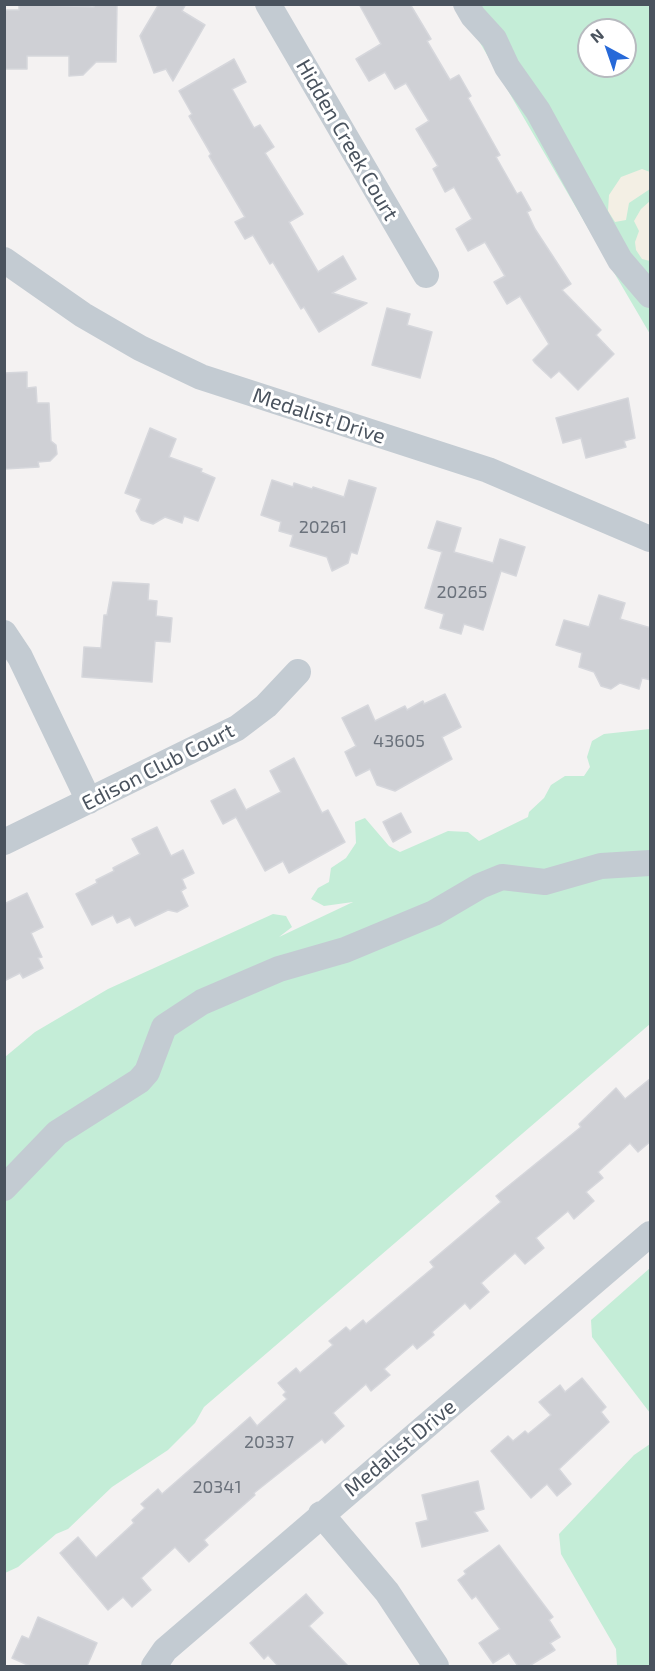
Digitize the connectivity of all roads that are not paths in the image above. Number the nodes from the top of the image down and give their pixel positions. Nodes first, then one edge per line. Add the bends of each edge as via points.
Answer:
1 (268, 4) edge
2 (466, 4) edge
3 (4, 260) edge
4 (426, 275) dead end
5 (651, 295) edge
6 (651, 540) edge
7 (4, 633) edge
8 (298, 672) dead end
9 (89, 801) junction
10 (4, 842) edge
11 (651, 863) edge
12 (4, 1188) edge
13 (651, 1234) edge
14 (321, 1514) junction
15 (154, 1666) edge
16 (436, 1666) edge

1 - 4 street, Hidden Creek Court
2 - 5 street via 494,39 507,68 538,111 620,260
3 - 6 street, Medalist Drive via 83,315 140,348 201,376 488,470
7 - 9 street via 20,657
8 - 9 street, Edison Club Court via 266,706 237,728
9 - 10 street, Edison Club Court
11 - 12 street via 602,866 545,882 502,877 434,913 331,955 279,969 202,1002 164,1027 147,1072 139,1081 57,1133
13 - 14 street, Medalist Drive
14 - 15 street, Medalist Drive via 165,1650
14 - 16 street via 387,1592

